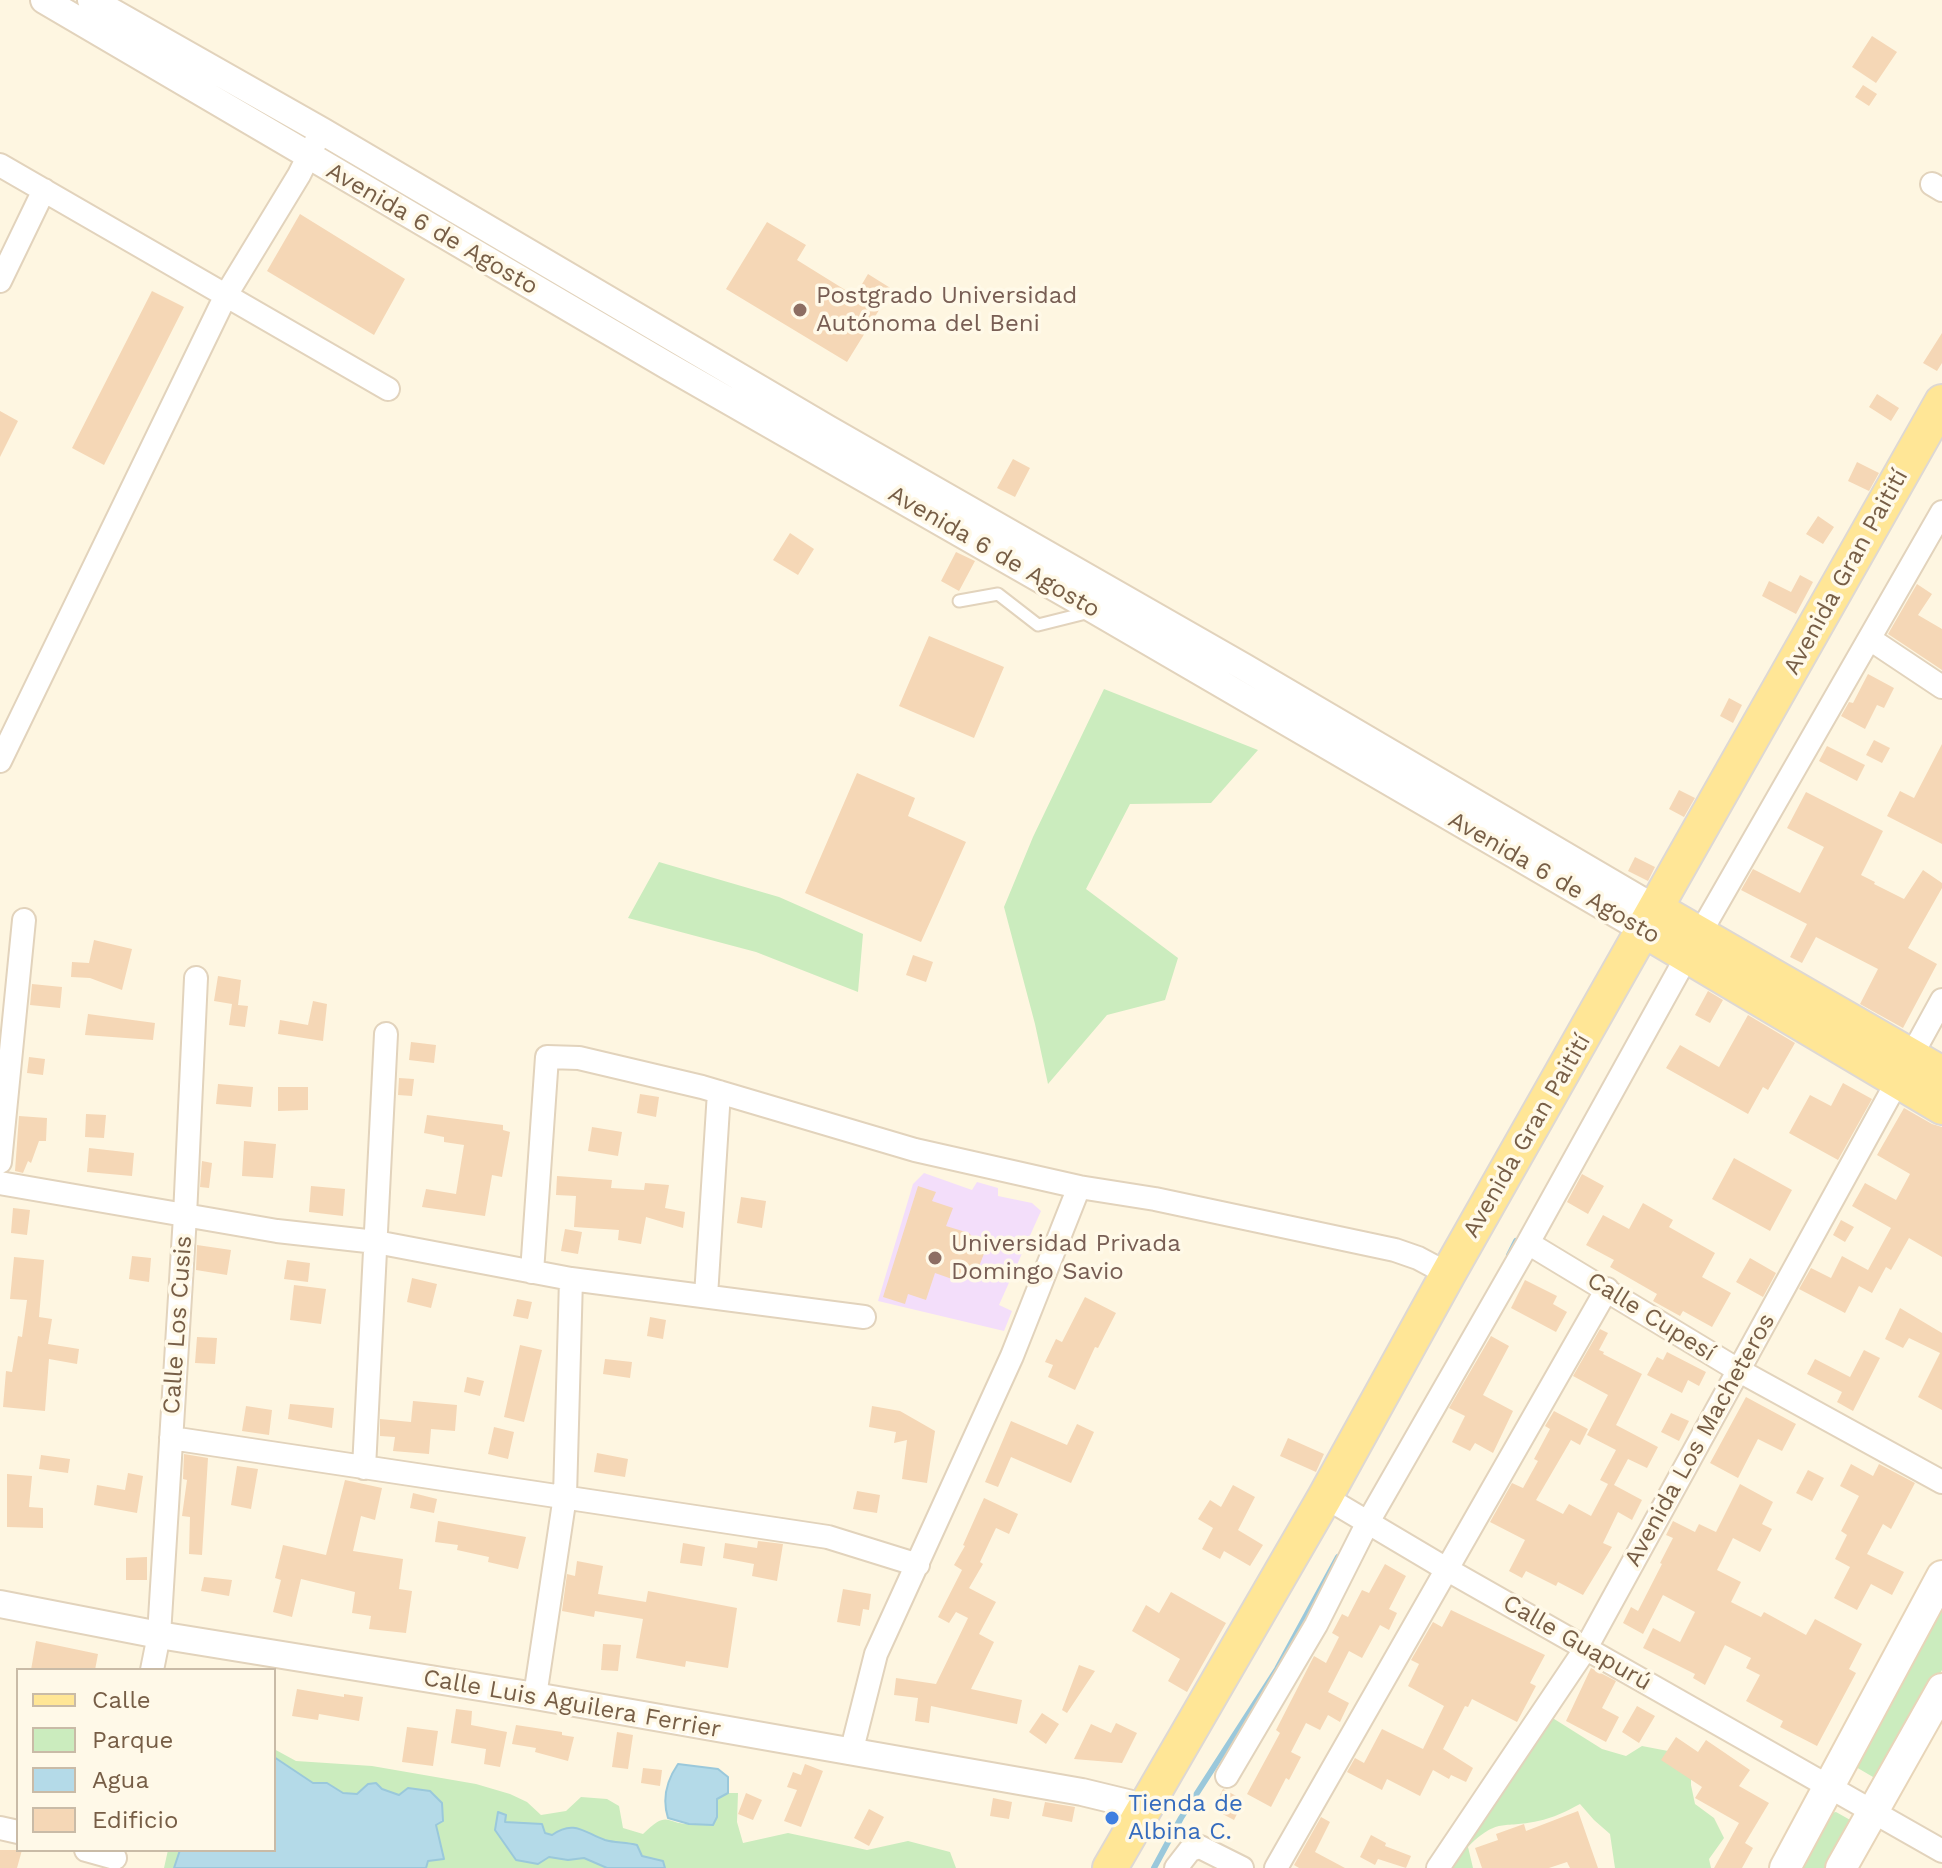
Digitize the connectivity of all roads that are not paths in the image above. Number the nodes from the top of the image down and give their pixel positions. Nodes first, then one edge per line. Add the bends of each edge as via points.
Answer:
1 (44, 0) edge
2 (91, 0) edge
3 (158, 52) junction
4 (322, 131) junction
5 (308, 156) junction
6 (0, 165) edge
7 (44, 190) junction
8 (0, 281) edge
9 (226, 295) junction
10 (388, 389) dead end
11 (1942, 402) edge
12 (822, 439) junction
13 (1942, 512) edge
14 (959, 601) dead end
15 (1104, 601) junction
16 (1870, 639) junction
17 (1942, 687) edge
18 (0, 761) edge
19 (1650, 919) junction
20 (24, 920) dead end
21 (1694, 945) junction
22 (196, 978) dead end
23 (1942, 1000) edge
24 (386, 1034) dead end
25 (1904, 1069) junction
26 (1942, 1074) edge
27 (719, 1092) junction
28 (1942, 1107) edge
29 (0, 1162) edge
30 (0, 1183) edge
31 (1079, 1187) junction
32 (185, 1216) junction
33 (376, 1242) junction
34 (1528, 1243) junction
35 (532, 1272) junction
36 (1448, 1274) junction
37 (571, 1279) junction
38 (1607, 1289) junction
39 (706, 1296) junction
40 (864, 1317) dead end
41 (1738, 1370) junction
42 (171, 1438) junction
43 (364, 1468) junction
44 (1942, 1482) edge
45 (565, 1496) junction
46 (1325, 1497) junction
47 (1368, 1522) junction
48 (918, 1565) junction
49 (1448, 1570) junction
50 (1942, 1576) edge
51 (0, 1604) edge
52 (159, 1635) junction
53 (1586, 1648) junction
54 (152, 1668) edge
55 (1942, 1689) edge
56 (535, 1696) junction
57 (851, 1753) junction
58 (1227, 1776) dead end
59 (1830, 1786) junction
60 (1144, 1807) junction
61 (1873, 1810) junction
62 (1942, 1851) edge
63 (92, 1852) edge
64 (115, 1859) edge
65 (1110, 1868) edge
66 (1176, 1868) edge
67 (1242, 1868) edge
68 (1276, 1868) edge
69 (1438, 1868) edge
70 (1785, 1868) edge
71 (1841, 1868) edge

1 - 3 street, Avenida 6 de Agosto
2 - 3 street, Avenida 6 de Agosto
3 - 4 street, Avenida 6 de Agosto
3 - 5 street, Avenida 6 de Agosto
4 - 5 street
4 - 12 street, Avenida 6 de Agosto
5 - 9 street
5 - 12 street, Avenida 6 de Agosto via 668,366
6 - 7 street
7 - 8 street
7 - 9 street
9 - 10 street
9 - 18 street
11 - 19 main road, Avenida Gran Paitití
12 - 15 street, Avenida 6 de Agosto
13 - 16 street
14 - 15 lane via 998,594 1038,625
15 - 19 street, Avenida 6 de Agosto
16 - 17 street
16 - 21 street
19 - 21 main road, Avenida 6 de Agosto
19 - 36 main road, Avenida Gran Paitití
20 - 29 street
21 - 25 main road, Avenida 6 de Agosto
21 - 34 street
22 - 32 street, Calle Los Cusis
23 - 25 street, Avenida Los Macheteros
24 - 33 street
25 - 26 main road, Avenida 6 de Agosto
25 - 28 main road, Avenida 6 de Agosto
25 - 41 street, Avenida Los Macheteros
27 - 31 street via 915,1150
27 - 35 street via 579,1058 547,1057
27 - 39 street
30 - 32 street
31 - 36 street via 1395,1250
31 - 48 street via 1012,1356
32 - 33 street
32 - 42 street, Calle Los Cusis
33 - 35 street
33 - 43 street
34 - 38 street, Calle Cupesí
34 - 47 street
35 - 37 street
36 - 46 main road, Avenida Gran Paitití
37 - 39 street
37 - 45 street
38 - 41 street, Calle Cupesí
38 - 49 street
39 - 40 street
41 - 44 street, Calle Cupesí
41 - 53 street, Avenida Los Macheteros
42 - 43 street
42 - 52 street, Calle Los Cusis
43 - 45 street
45 - 48 street via 828,1537
45 - 56 street
46 - 47 street, Calle Guapurú
46 - 60 main road, Avenida Gran Paitití
47 - 49 street, Calle Guapurú
47 - 58 street via 1316,1625
48 - 57 street via 876,1654
49 - 53 street, Calle Guapurú
49 - 68 street
50 - 59 main road
51 - 52 street, Calle Luis Aguilera Ferrier
52 - 54 street, Calle Los Cusis
52 - 56 street, Calle Luis Aguilera Ferrier
53 - 59 street, Calle Guapurú
53 - 69 street, Avenida Los Macheteros
55 - 61 main road
56 - 57 street, Calle Luis Aguilera Ferrier
57 - 60 street, Calle Luis Aguilera Ferrier
59 - 61 street, Calle Guapurú
59 - 70 main road
60 - 65 main road, Avenida Gran Paitití
61 - 62 street, Calle Guapurú
61 - 71 main road
63 - 64 street
66 - 67 street via 1190,1850 1200,1847

